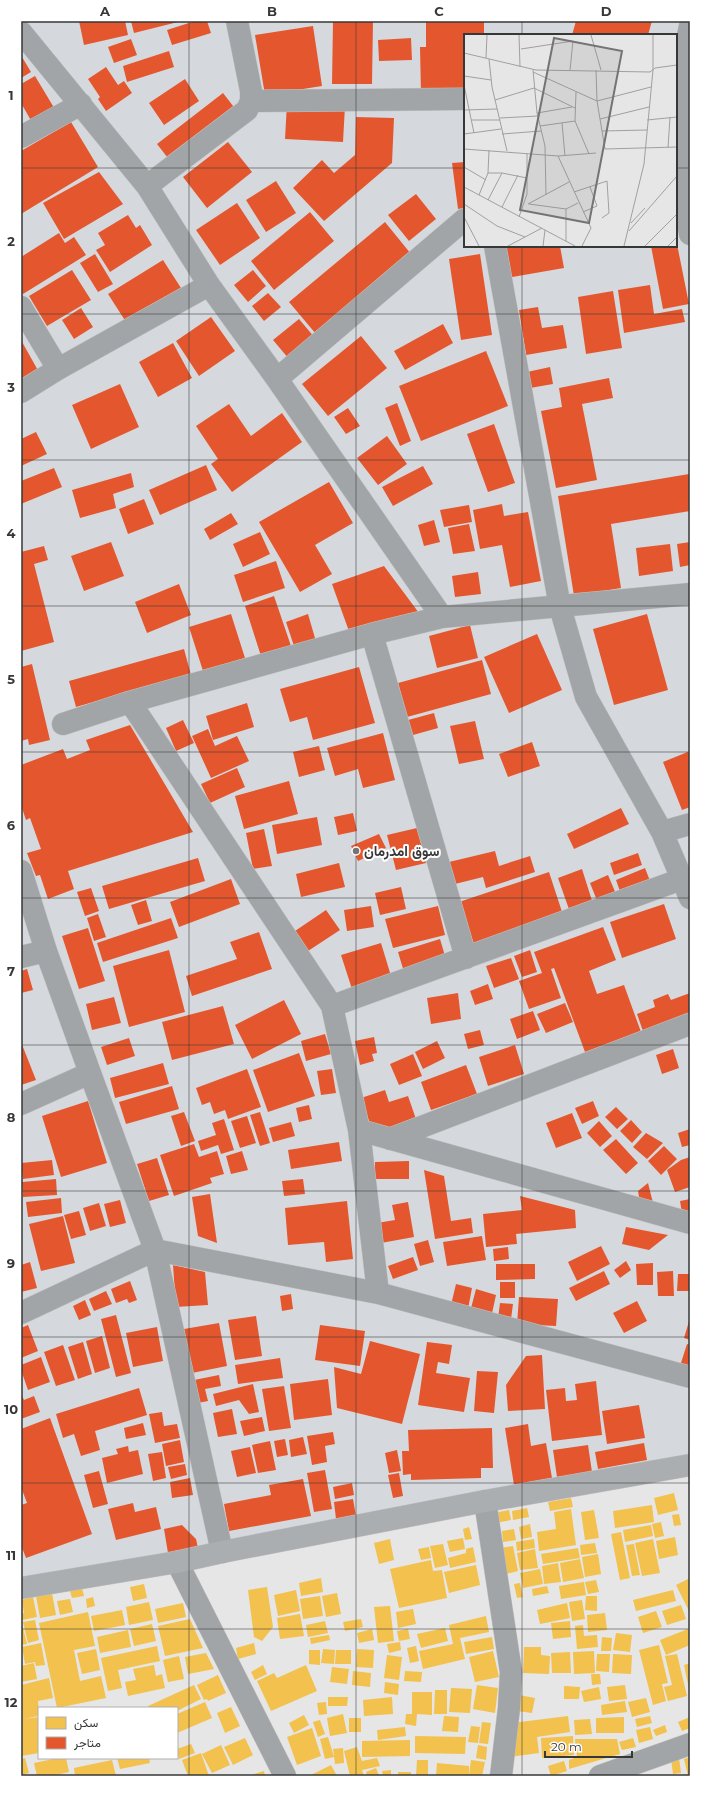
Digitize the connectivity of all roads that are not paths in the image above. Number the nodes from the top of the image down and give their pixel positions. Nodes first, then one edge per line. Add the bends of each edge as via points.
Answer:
1 (237, 21) edge
2 (690, 26) edge
3 (21, 32) edge
4 (679, 71) edge
5 (464, 99) edge
6 (251, 101) junction
7 (81, 104) junction
8 (21, 137) edge
9 (147, 186) junction
10 (464, 220) edge
11 (690, 234) edge
12 (495, 247) edge
13 (208, 285) junction
14 (21, 307) edge
15 (58, 369) junction
16 (277, 379) junction
17 (21, 392) edge
18 (690, 594) edge
19 (560, 607) junction
20 (442, 617) junction
21 (372, 634) junction
22 (130, 702) junction
23 (63, 724) dead end
24 (690, 824) edge
25 (662, 832) junction
26 (21, 871) edge
27 (686, 889) edge
28 (46, 951) junction
29 (21, 957) edge
30 (466, 958) junction
31 (332, 1006) junction
32 (690, 1024) edge
33 (90, 1073) junction
34 (21, 1104) edge
35 (359, 1130) junction
36 (390, 1138) junction
37 (690, 1223) edge
38 (155, 1250) junction
39 (378, 1293) junction
40 (21, 1313) edge
41 (690, 1377) edge
42 (690, 1465) edge
43 (486, 1502) junction
44 (222, 1552) junction
45 (177, 1562) junction
46 (21, 1588) edge
47 (690, 1744) edge
48 (285, 1776) edge
49 (501, 1776) edge
50 (600, 1776) edge

1 - 6 street
2 - 4 street
3 - 7 street
4 - 11 street via 680,171
5 - 6 street
6 - 9 street via 247,110
7 - 8 street
7 - 9 street
9 - 13 street
10 - 16 street
12 - 19 street
13 - 15 street
13 - 16 street
14 - 15 street
15 - 17 street
16 - 20 street
18 - 19 street
19 - 20 street
19 - 25 street via 586,697
20 - 21 street
21 - 22 street
21 - 30 street
22 - 23 street
22 - 31 street
24 - 25 street
25 - 27 street
26 - 28 street
27 - 30 street
28 - 29 street
28 - 33 street
30 - 31 street
31 - 35 street
32 - 36 street
33 - 34 street
33 - 38 street
35 - 36 street
35 - 39 street
36 - 37 street
38 - 39 street
38 - 40 street
38 - 44 street
39 - 41 street
42 - 43 street
43 - 44 street
43 - 49 street via 510,1672 509,1708
44 - 45 street
45 - 46 street
45 - 48 street
47 - 50 street

